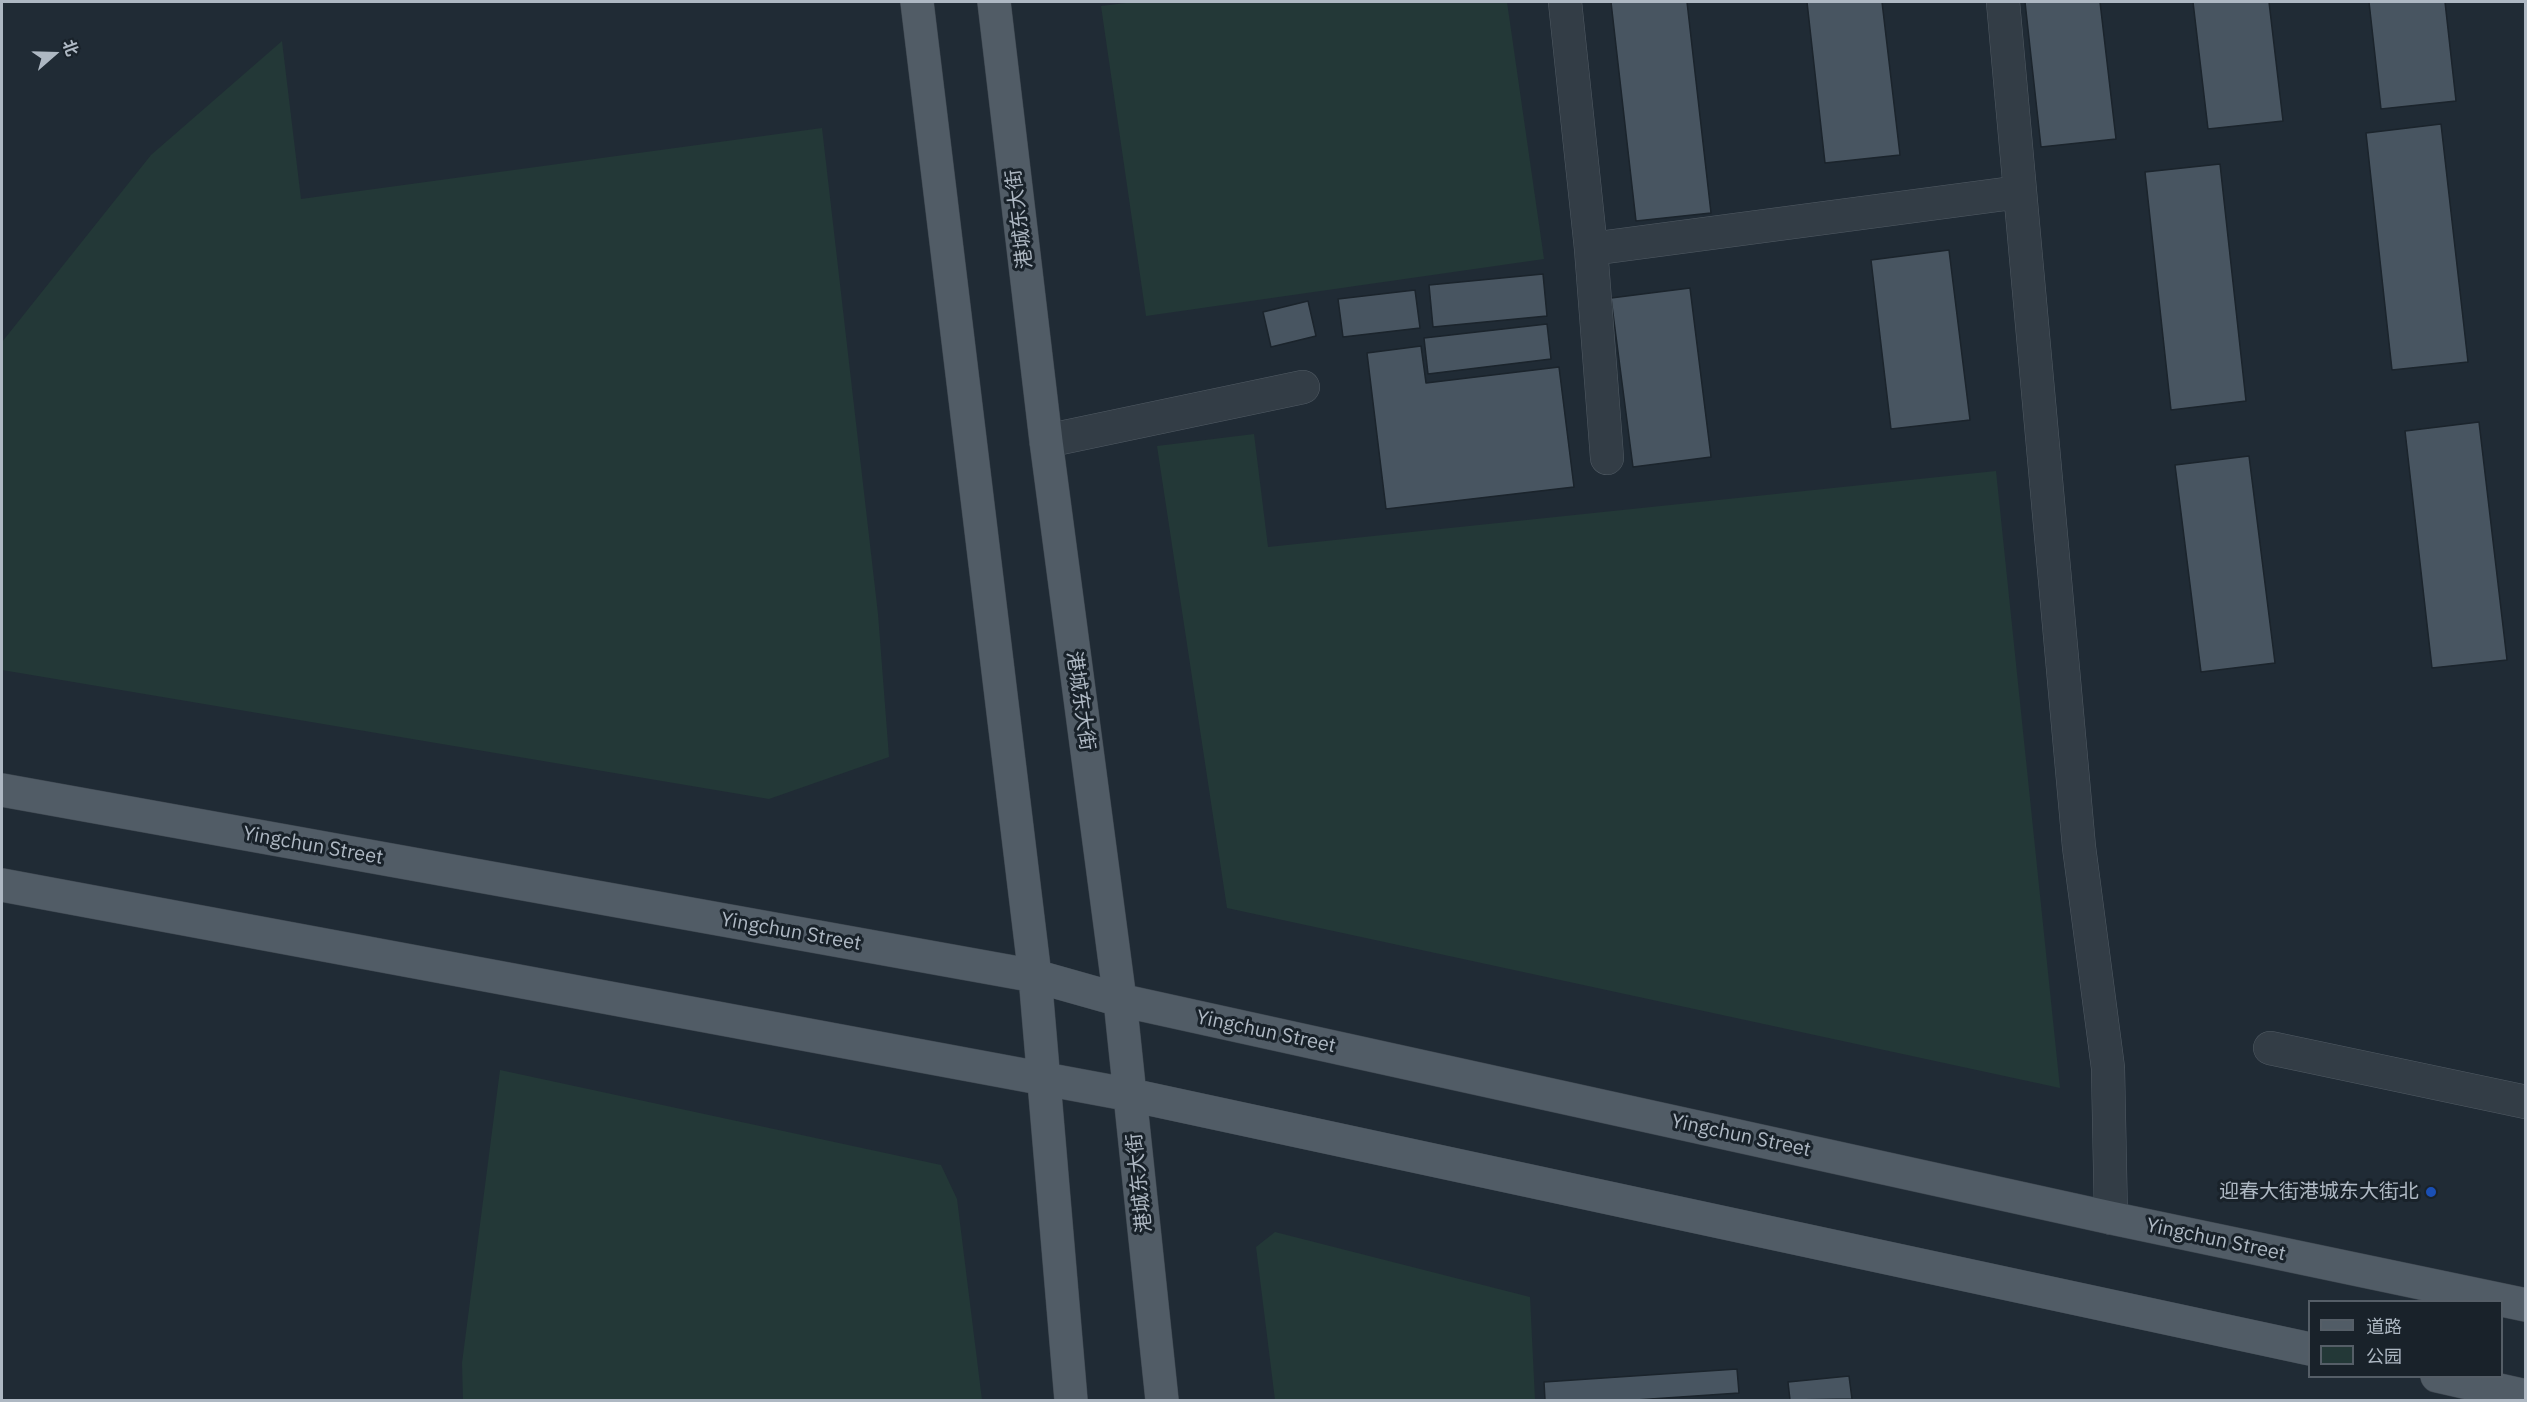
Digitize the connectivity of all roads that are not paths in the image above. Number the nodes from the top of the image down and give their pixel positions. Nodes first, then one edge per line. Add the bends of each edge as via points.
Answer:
1 (917, 2) edge
2 (994, 2) edge
3 (1566, 2) edge
4 (2003, 2) edge
5 (2020, 192) junction
6 (1591, 249) junction
7 (1303, 387) dead end
8 (1046, 441) junction
9 (1607, 458) dead end
10 (2, 790) edge
11 (2, 885) edge
12 (1035, 976) junction
13 (1120, 1000) junction
14 (2270, 1048) dead end
15 (1045, 1079) junction
16 (1131, 1095) junction
17 (2526, 1102) edge
18 (2111, 1218) junction
19 (2502, 1300) edge
20 (2503, 1300) edge
21 (2526, 1305) edge
22 (2308, 1349) edge
23 (2442, 1378) edge
24 (2526, 1396) edge
25 (1071, 1401) edge
26 (1162, 1401) edge

1 - 12 main road
2 - 8 main road, 港城东大街
3 - 6 street
4 - 5 street
5 - 6 street
5 - 18 street via 2079,847 2108,1068
6 - 9 street
7 - 8 street
8 - 13 main road, 港城东大街
10 - 12 main road, Yingchun Street
11 - 15 main road
12 - 13 main road, Yingchun Street
12 - 15 main road
13 - 16 main road, 港城东大街
13 - 18 main road, Yingchun Street
14 - 17 street
15 - 16 main road
15 - 25 main road
16 - 22 main road
16 - 26 main road, 港城东大街
18 - 19 main road, Yingchun Street
20 - 21 main road, Yingchun Street
23 - 24 main road

